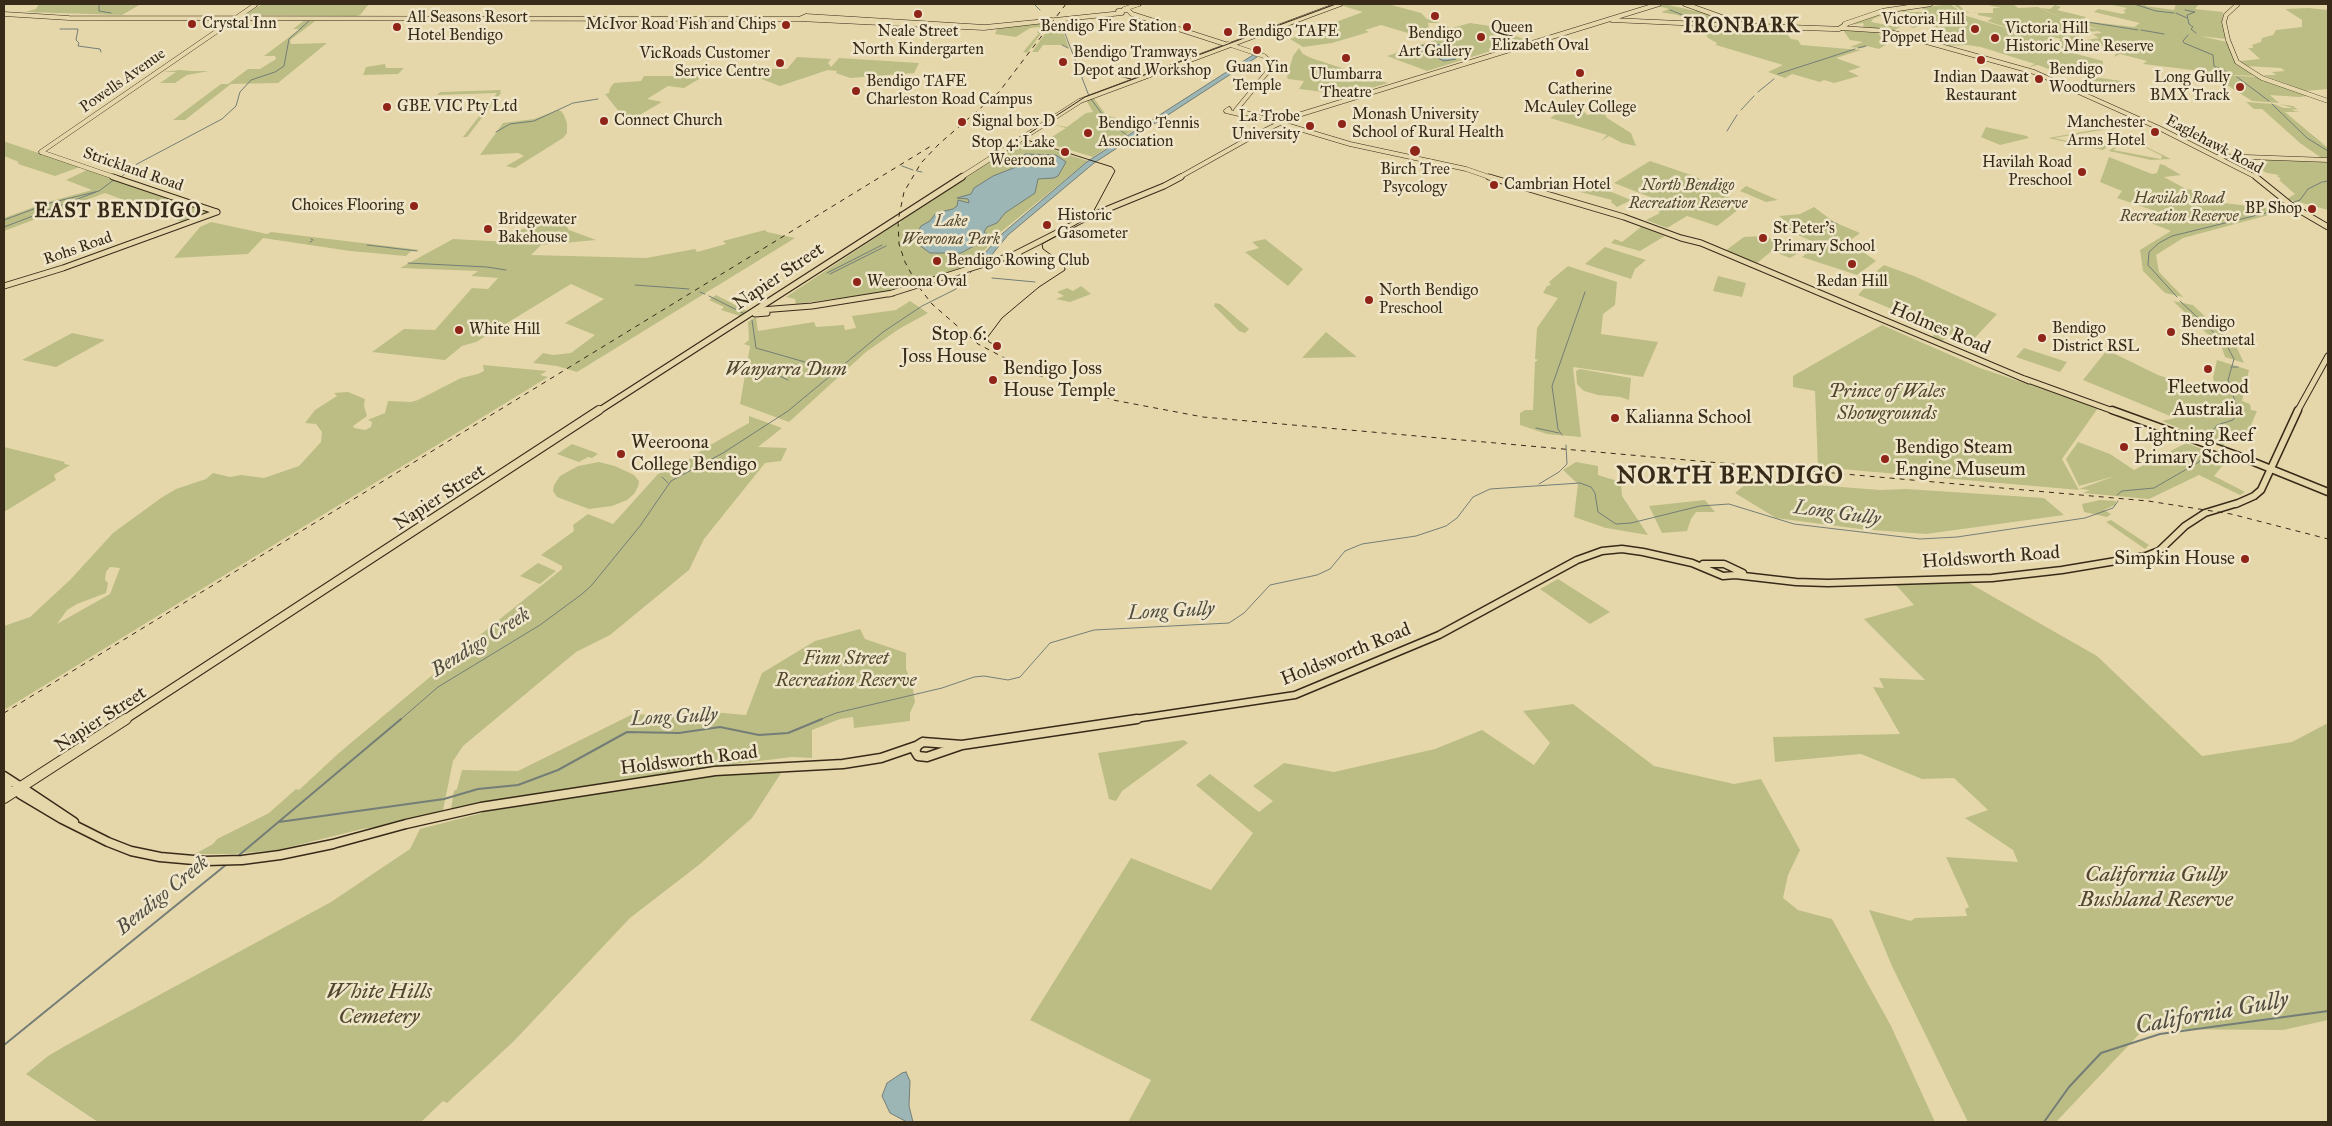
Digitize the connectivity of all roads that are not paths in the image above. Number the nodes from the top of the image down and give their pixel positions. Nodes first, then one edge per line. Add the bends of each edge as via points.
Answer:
1 (256, 4) edge
2 (1139, 4) edge
3 (1144, 4) edge
4 (1654, 4) edge
5 (1660, 4) edge
6 (1685, 4) edge
7 (1689, 4) edge
8 (1930, 4) edge
9 (1335, 5) edge
10 (2236, 5) edge
11 (1648, 6) junction
12 (1128, 11) junction
13 (1122, 12) junction
14 (4, 14) edge
15 (110, 17) junction
16 (237, 17) junction
17 (51, 18) junction
18 (116, 18) junction
19 (808, 18) junction
20 (1619, 18) junction
21 (1600, 20) junction
22 (1609, 20) junction
23 (914, 23) junction
24 (1685, 23) junction
25 (1733, 24) junction
26 (1741, 24) junction
27 (1847, 24) junction
28 (923, 25) junction
29 (954, 25) junction
30 (1165, 25) junction
31 (1751, 25) junction
32 (963, 27) junction
33 (992, 27) junction
34 (1794, 27) junction
35 (1839, 28) junction
36 (1851, 28) junction
37 (1890, 32) junction
38 (1225, 45) junction
39 (1475, 59) junction
40 (1415, 78) junction
41 (1365, 94) junction
42 (1356, 95) junction
43 (1347, 99) junction
44 (2328, 101) edge
45 (1240, 102) junction
46 (1235, 111) junction
47 (1276, 124) junction
48 (41, 152) joint
49 (2235, 155) junction
50 (2215, 156) junction
51 (2225, 160) junction
52 (2328, 160) edge
53 (2287, 205) junction
54 (217, 212) joint
55 (2328, 229) edge
56 (838, 257) junction
57 (4, 286) edge
58 (758, 312) junction
59 (733, 323) junction
60 (695, 350) junction
61 (2328, 356) edge
62 (2029, 380) joint
63 (628, 394) junction
64 (2208, 446) joint
65 (2270, 469) junction
66 (492, 485) junction
67 (2328, 492) edge
68 (463, 500) junction
69 (1715, 568) junction
70 (1731, 571) junction
71 (346, 580) junction
72 (321, 597) junction
73 (302, 604) junction
74 (280, 619) junction
75 (205, 673) junction
76 (149, 704) junction
77 (932, 744) junction
78 (962, 745) junction
79 (916, 746) junction
80 (932, 754) junction
81 (917, 755) junction
82 (881, 758) junction
83 (5, 784) edge
84 (21, 790) junction
85 (4, 798) edge
86 (4, 804) edge

1 - 16 main road, Powells Avenue
2 - 13 main road
3 - 12 main road
4 - 11 main road
5 - 11 main road
6 - 26 highway
7 - 31 highway
8 - 27 highway via 1881,11
9 - 38 highway, Napier Street
10 - 44 main road via 2225,18 2228,40 2237,62 2259,76
11 - 20 main road
11 - 21 main road
12 - 13 main road
12 - 30 main road
13 - 30 main road
13 - 33 main road
14 - 17 main road
15 - 16 main road
15 - 17 main road
15 - 18 main road
16 - 18 main road
16 - 19 main road
16 - 48 main road, Powells Avenue
17 - 18 main road
19 - 23 main road
19 - 28 main road
20 - 22 main road, Eaglehawk Road
20 - 24 main road, Eaglehawk Road
21 - 22 main road, Eaglehawk Road
21 - 39 main road
22 - 24 main road, Eaglehawk Road
22 - 39 main road
23 - 28 main road
23 - 29 main road
24 - 25 main road, Eaglehawk Road
25 - 26 main road, Eaglehawk Road
25 - 31 main road, Eaglehawk Road
26 - 31 highway
27 - 35 highway
27 - 36 main road
28 - 32 main road
29 - 32 main road
29 - 33 main road
30 - 38 main road
31 - 34 highway, Eaglehawk Road
32 - 33 main road
34 - 35 highway, Eaglehawk Road
34 - 35 highway, Eaglehawk Road
35 - 36 main road, Eaglehawk Road
35 - 37 main road, Eaglehawk Road
36 - 37 main road, Eaglehawk Road
37 - 50 main road, Eaglehawk Road via 2030,71
38 - 45 main road via 1271,63
38 - 56 highway, Napier Street via 1089,95
39 - 40 main road
39 - 40 main road
40 - 41 main road
40 - 42 main road
41 - 42 main road
41 - 43 main road
42 - 43 main road
43 - 47 main road
45 - 46 main road
45 - 46 main road via 1226,111
46 - 47 main road, Holmes Road
47 - 58 main road via 1167,184 1015,254 889,294
47 - 62 main road, Holmes Road via 1350,144 1466,168 1512,186 1628,219 1759,268 1986,365
48 - 54 main road, Strickland Road
49 - 50 main road
49 - 51 main road
49 - 52 main road
50 - 51 main road, Eaglehawk Road
50 - 53 main road, Eaglehawk Road via 2255,178
51 - 53 main road, Eaglehawk Road via 2258,178
53 - 55 main road, Eaglehawk Road
54 - 57 main road, Rohs Road via 70,266
56 - 58 highway, Napier Street
56 - 59 highway, Napier Street
58 - 59 highway
58 - 60 highway, Napier Street
59 - 60 highway, Napier Street
60 - 63 highway, Napier Street
61 - 65 main road, Holdsworth Road
62 - 64 main road, Holmes Road
63 - 66 highway, Napier Street
63 - 68 highway, Napier Street
64 - 65 main road, Holmes Road
65 - 67 main road, Holmes Road
65 - 70 main road, Holdsworth Road via 2259,492 2198,518 2155,553 2141,558 1963,580 1828,583 1773,580
66 - 68 highway
66 - 71 highway, Napier Street
68 - 73 highway, Napier Street
69 - 70 main road via 1724,564
69 - 70 main road via 1724,576
69 - 78 main road, Holdsworth Road via 1629,550 1593,553 1439,636 1295,695
71 - 72 highway, Napier Street
71 - 73 highway
72 - 74 highway
72 - 75 highway, Napier Street
73 - 74 highway, Napier Street
74 - 76 highway, Napier Street
75 - 76 highway via 198,674
75 - 84 highway, Napier Street
76 - 84 highway, Napier Street
77 - 78 main road, Holdsworth Road
77 - 79 main road via 923,742
77 - 80 main road via 935,750
78 - 80 main road, Holdsworth Road
79 - 81 main road via 914,751
79 - 82 main road, Holdsworth Road
80 - 81 main road
81 - 82 main road, Holdsworth Road
82 - 84 main road, Holdsworth Road via 822,767 722,770 531,800 329,845 254,858 205,861 144,854 108,842 62,819
83 - 84 main road, Holdsworth Road
84 - 85 highway, Napier Street
84 - 86 highway, Napier Street

